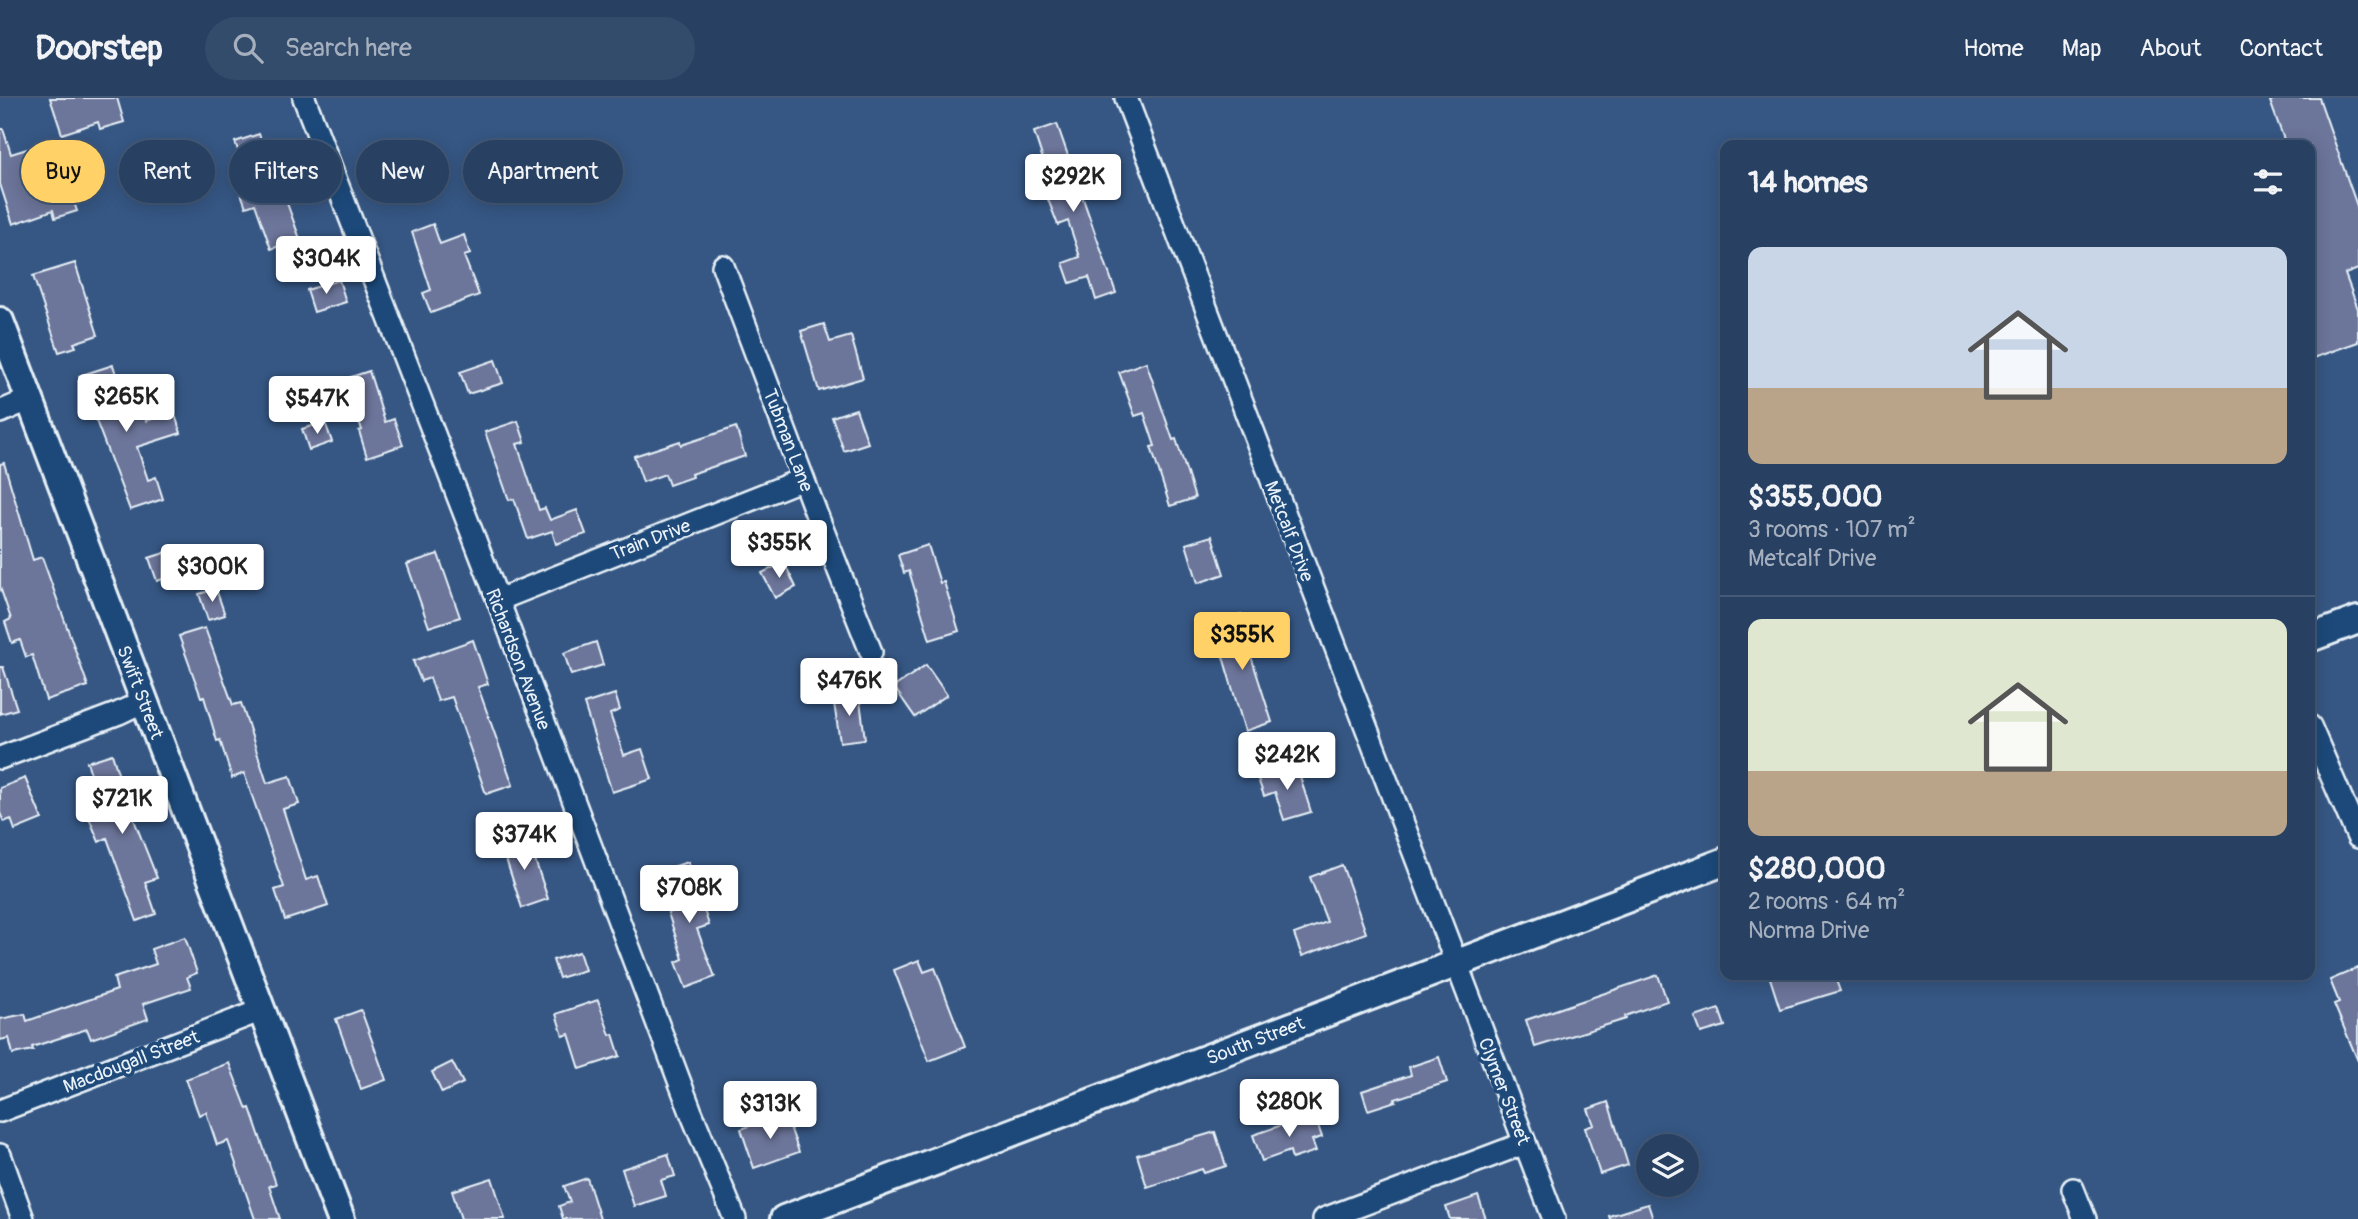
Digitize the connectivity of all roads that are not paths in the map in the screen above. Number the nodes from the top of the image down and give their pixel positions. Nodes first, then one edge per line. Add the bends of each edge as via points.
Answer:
1 (304, 98) edge
2 (1126, 98) edge
3 (723, 266) dead end
4 (0, 321) edge
5 (30, 399) junction
6 (0, 412) edge
7 (803, 479) junction
8 (498, 600) junction
9 (2358, 620) edge
10 (2315, 636) edge
11 (871, 652) dead end
12 (144, 701) junction
13 (2315, 738) edge
14 (0, 758) edge
15 (2358, 837) edge
16 (1720, 863) edge
17 (1457, 964) junction
18 (262, 1010) junction
19 (0, 1111) edge
20 (1525, 1143) junction
21 (2, 1167) edge
22 (2073, 1189) dead end
23 (816, 1214) edge
24 (23, 1219) edge
25 (341, 1219) edge
26 (735, 1219) edge
27 (784, 1219) edge
28 (1324, 1219) edge
29 (1554, 1219) edge
30 (2085, 1219) edge

1 - 8 street, Richardson Avenue
2 - 17 street, Metcalf Drive
3 - 7 street, Tubman Lane
4 - 5 main road, Swift Street
5 - 6 street
5 - 12 main road, Swift Street
7 - 8 street, Train Drive
7 - 11 street, Tubman Lane
8 - 26 street, Richardson Avenue
9 - 10 main road
12 - 14 street
12 - 18 main road, Swift Street
13 - 15 street
16 - 17 main road, South Street
17 - 20 street, Clymer Street
17 - 23 main road, South Street
18 - 19 street, Macdougall Street
18 - 25 main road, Swift Street
20 - 28 street
20 - 29 street, Clymer Street
21 - 24 street
22 - 30 street
23 - 27 main road, South Street

